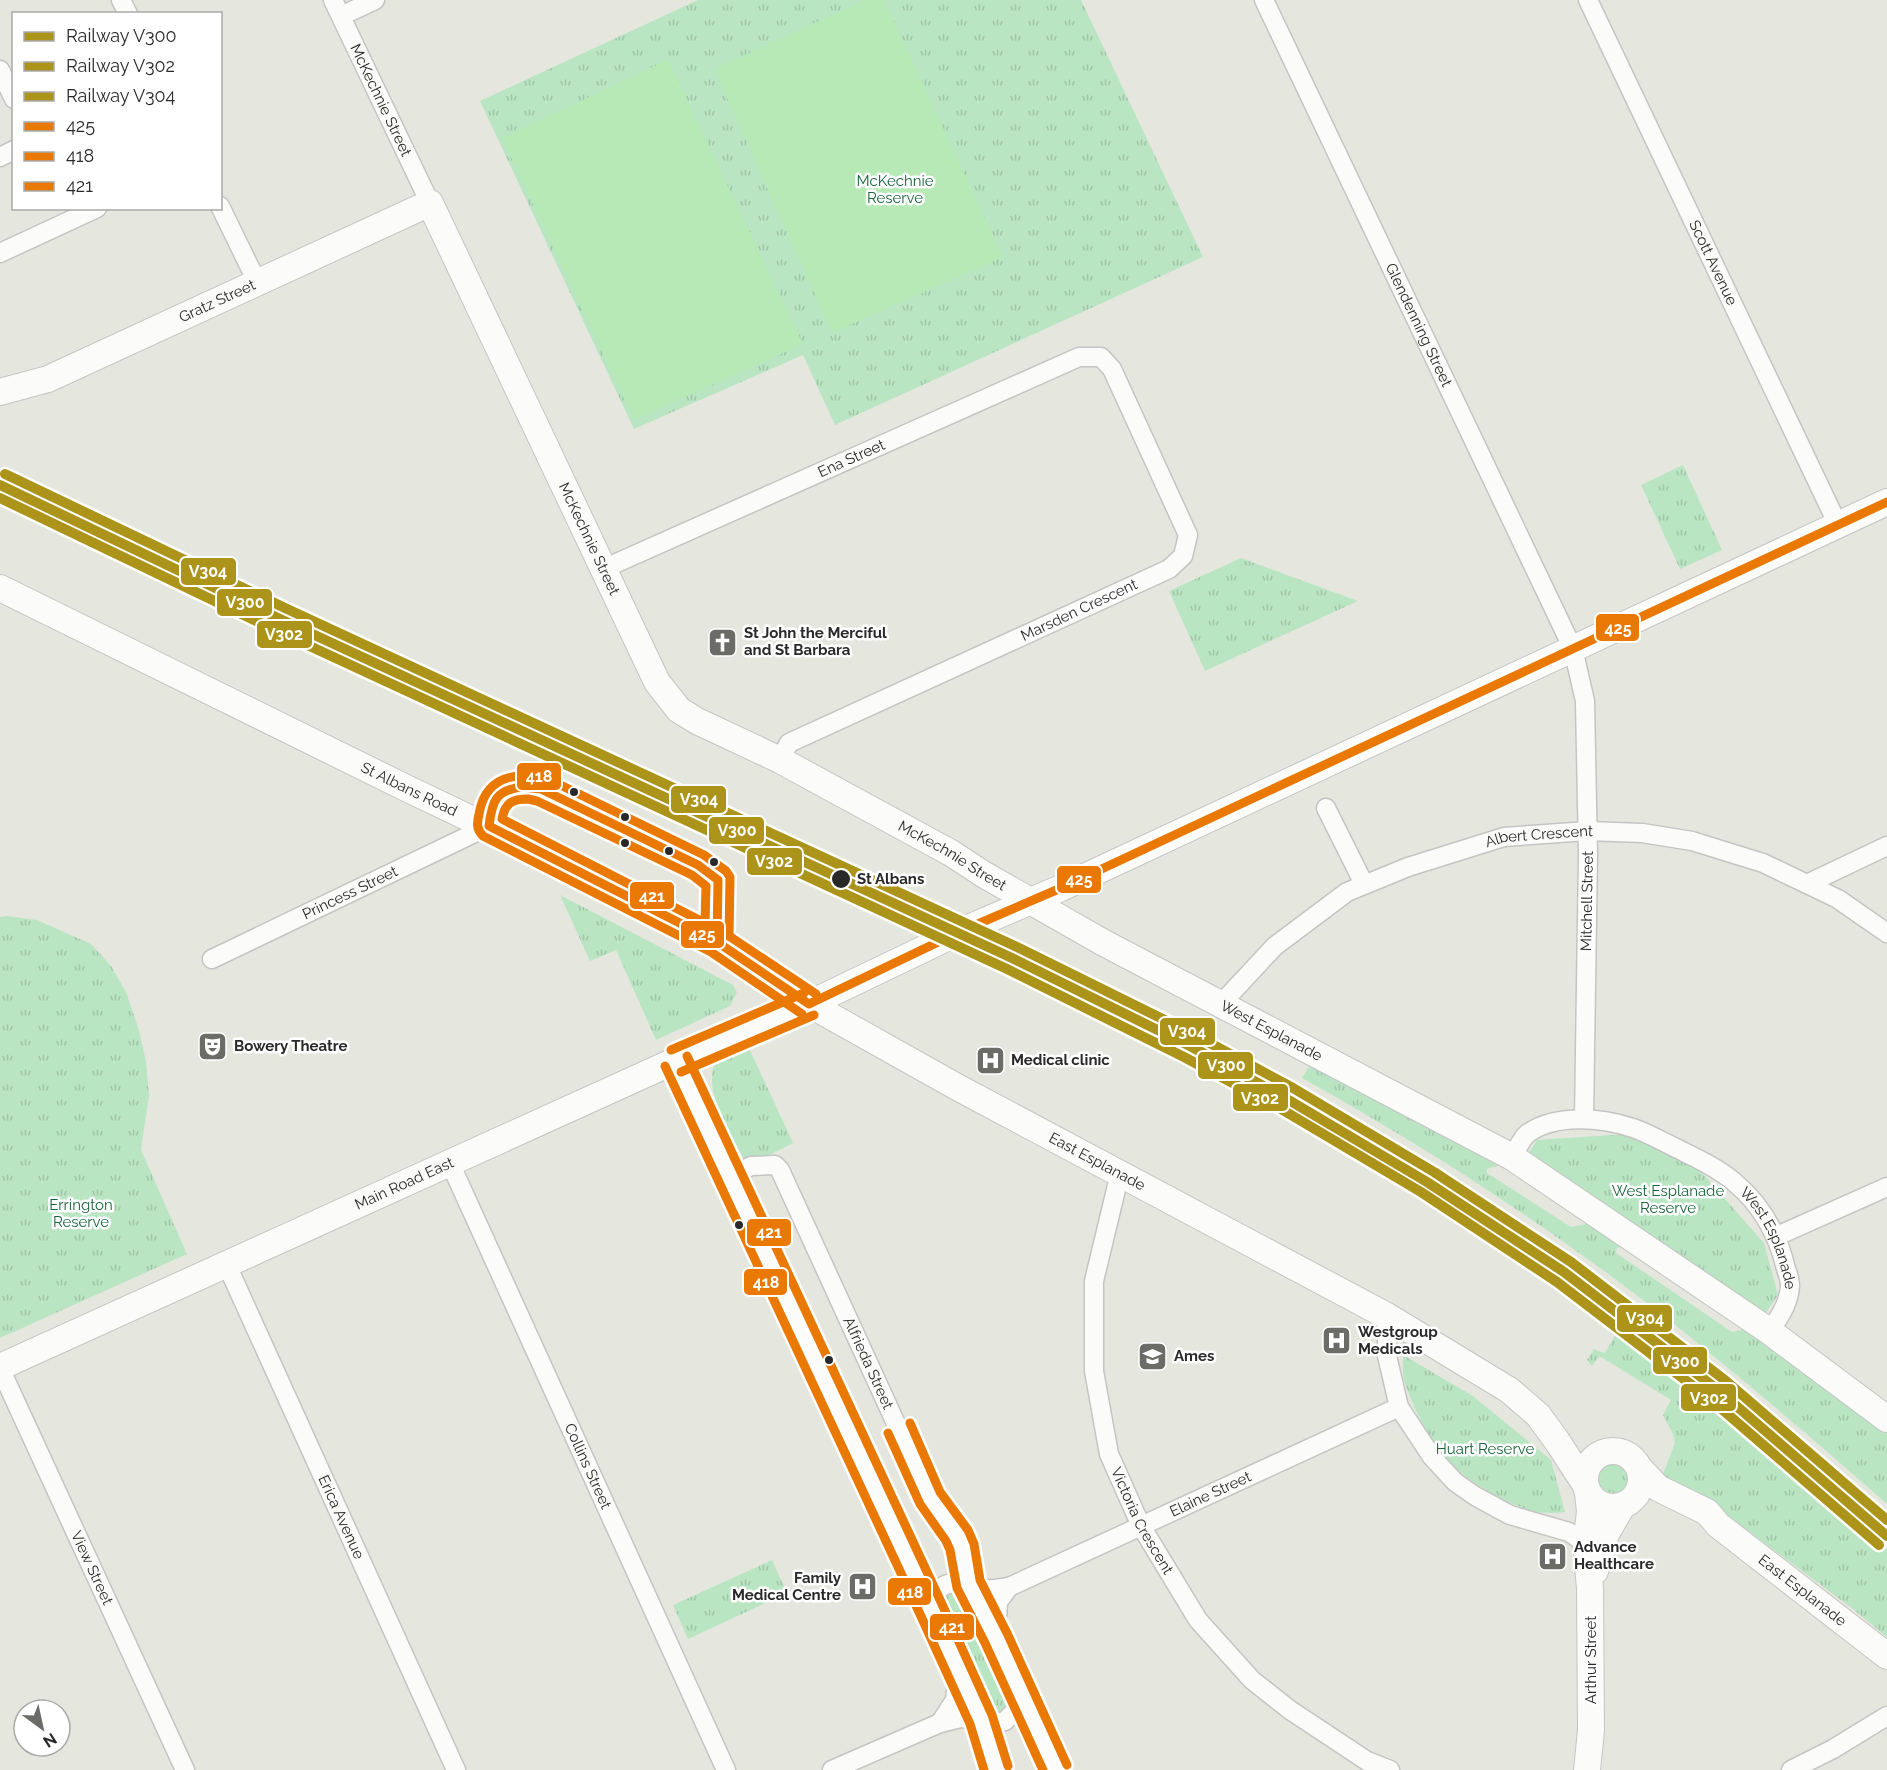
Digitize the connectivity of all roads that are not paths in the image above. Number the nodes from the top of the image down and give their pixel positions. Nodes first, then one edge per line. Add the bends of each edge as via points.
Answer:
1 (375, 0) edge
2 (1264, 0) edge
3 (1588, 0) edge
4 (337, 8) edge
5 (0, 70) edge
6 (12, 95) edge
7 (430, 203) junction
8 (88, 210) edge
9 (222, 210) edge
10 (69, 214) edge
11 (0, 253) edge
12 (257, 282) junction
13 (1101, 357) joint
14 (0, 392) edge
15 (1887, 502) edge
16 (1838, 525) junction
17 (603, 569) junction
18 (0, 588) edge
19 (1573, 649) junction
20 (780, 760) junction
21 (1326, 808) dead end
22 (489, 826) junction
23 (1587, 831) junction
24 (1887, 846) edge
25 (1807, 884) junction
26 (1364, 885) junction
27 (1033, 901) junction
28 (1887, 933) edge
29 (212, 959) dead end
30 (809, 1004) junction
31 (1220, 1005) junction
32 (676, 1061) junction
33 (1584, 1118) junction
34 (1512, 1157) junction
35 (450, 1163) junction
36 (1120, 1173) junction
37 (729, 1177) junction
38 (1887, 1186) edge
39 (1777, 1236) junction
40 (226, 1263) junction
41 (1387, 1316) junction
42 (1769, 1331) junction
43 (0, 1367) edge
44 (1399, 1407) junction
45 (1887, 1419) edge
46 (1557, 1441) junction
47 (1607, 1451) junction
48 (1639, 1468) junction
49 (1587, 1498) junction
50 (1627, 1503) junction
51 (1718, 1525) junction
52 (1141, 1526) junction
53 (1548, 1526) junction
54 (1586, 1544) junction
55 (968, 1584) junction
56 (1009, 1587) junction
57 (1590, 1588) junction
58 (930, 1607) junction
59 (996, 1638) junction
60 (1887, 1656) edge
61 (958, 1671) junction
62 (1022, 1696) junction
63 (1887, 1716) edge
64 (981, 1720) junction
65 (940, 1723) junction
66 (1591, 1731) junction
67 (1360, 1766) edge
68 (185, 1770) edge
69 (456, 1770) edge
70 (727, 1770) edge
71 (832, 1770) edge
72 (997, 1770) edge
73 (1056, 1770) edge
74 (1390, 1770) edge
75 (1587, 1770) edge
76 (1598, 1770) edge
77 (1791, 1770) edge

1 - 4 street
2 - 19 street, Glendenning Street
3 - 16 street, Scott Avenue
4 - 7 street, McKechnie Street
5 - 6 street
7 - 12 street, Gratz Street
7 - 17 street, McKechnie Street
8 - 10 street
9 - 12 street
10 - 11 street
12 - 14 street, Gratz Street via 48,379
13 - 17 street, Ena Street via 1079,357
13 - 20 street, Marsden Crescent via 1112,369 1188,535 1183,556 1169,569 789,743
15 - 16 street, Main Road East
16 - 19 street, Main Road East
17 - 20 street, McKechnie Street via 657,682 679,710
18 - 22 street, St Albans Road
19 - 23 street, Mitchell Street via 1585,701
19 - 27 street, Main Road East
20 - 27 street, McKechnie Street
21 - 26 street
22 - 29 street, Princess Street
22 - 30 street, St Albans Road via 717,942
23 - 25 street, Albert Crescent via 1642,833 1692,841 1763,863
23 - 26 street, Albert Crescent via 1504,837
23 - 33 street, Mitchell Street
24 - 25 street
25 - 28 street, Albert Crescent via 1838,899
26 - 31 street, Albert Crescent via 1347,892 1275,946
27 - 30 street, Main Road East
27 - 31 street, West Esplanade
30 - 32 street, Main Road East
30 - 36 street, East Esplanade
31 - 34 street, West Esplanade
32 - 35 street, Main Road East
32 - 37 street
33 - 34 street, West Esplanade via 1539,1128 1526,1135
33 - 39 street, West Esplanade via 1633,1128 1713,1168 1752,1200
34 - 42 street, West Esplanade
35 - 40 street, Main Road East
35 - 70 street, Collins Street
36 - 41 street, East Esplanade
36 - 52 street, Victoria Crescent via 1094,1281 1094,1371 1109,1454
37 - 55 street, Alfrieda Street via 751,1166 775,1165 780,1170 930,1498 957,1535
37 - 58 street
38 - 39 street
39 - 42 street, West Esplanade via 1790,1285 1786,1303
40 - 43 street, Main Road East
40 - 69 street, Erica Avenue
41 - 44 street via 1387,1356
41 - 46 street, East Esplanade via 1509,1390 1538,1415
42 - 45 street, West Esplanade
43 - 68 street, View Street
44 - 52 street, Elaine Street
44 - 53 street via 1432,1457 1455,1482 1510,1515
46 - 47 street
46 - 49 street, East Esplanade
47 - 48 street via 1630,1456
47 - 49 street via 1587,1467
48 - 50 street via 1641,1486
48 - 51 street, East Esplanade via 1658,1488 1707,1512
49 - 50 street via 1615,1507
49 - 53 street
49 - 54 street, Arthur Street
50 - 51 street, East Esplanade
50 - 57 street, Arthur Street via 1606,1534
51 - 60 street, East Esplanade
52 - 56 street, Elaine Street
52 - 67 street, Victoria Crescent via 1198,1620 1252,1680
53 - 54 street via 1569,1532
54 - 57 street, Arthur Street
55 - 56 street, Elaine Street via 987,1589
55 - 58 street, Elaine Street via 944,1585 937,1590
55 - 59 street, Alfrieda Street
56 - 59 street, Alfrieda Street via 998,1602
57 - 66 street, Arthur Street
58 - 61 street
59 - 62 street, Alfrieda Street
61 - 64 street
61 - 65 street via 956,1700
62 - 64 street via 1005,1721 994,1724
62 - 73 street, Alfrieda Street
63 - 77 street
64 - 65 street
64 - 72 street
65 - 71 street
66 - 75 street, Arthur Street
66 - 76 street, Arthur Street
67 - 74 street, Victoria Crescent

